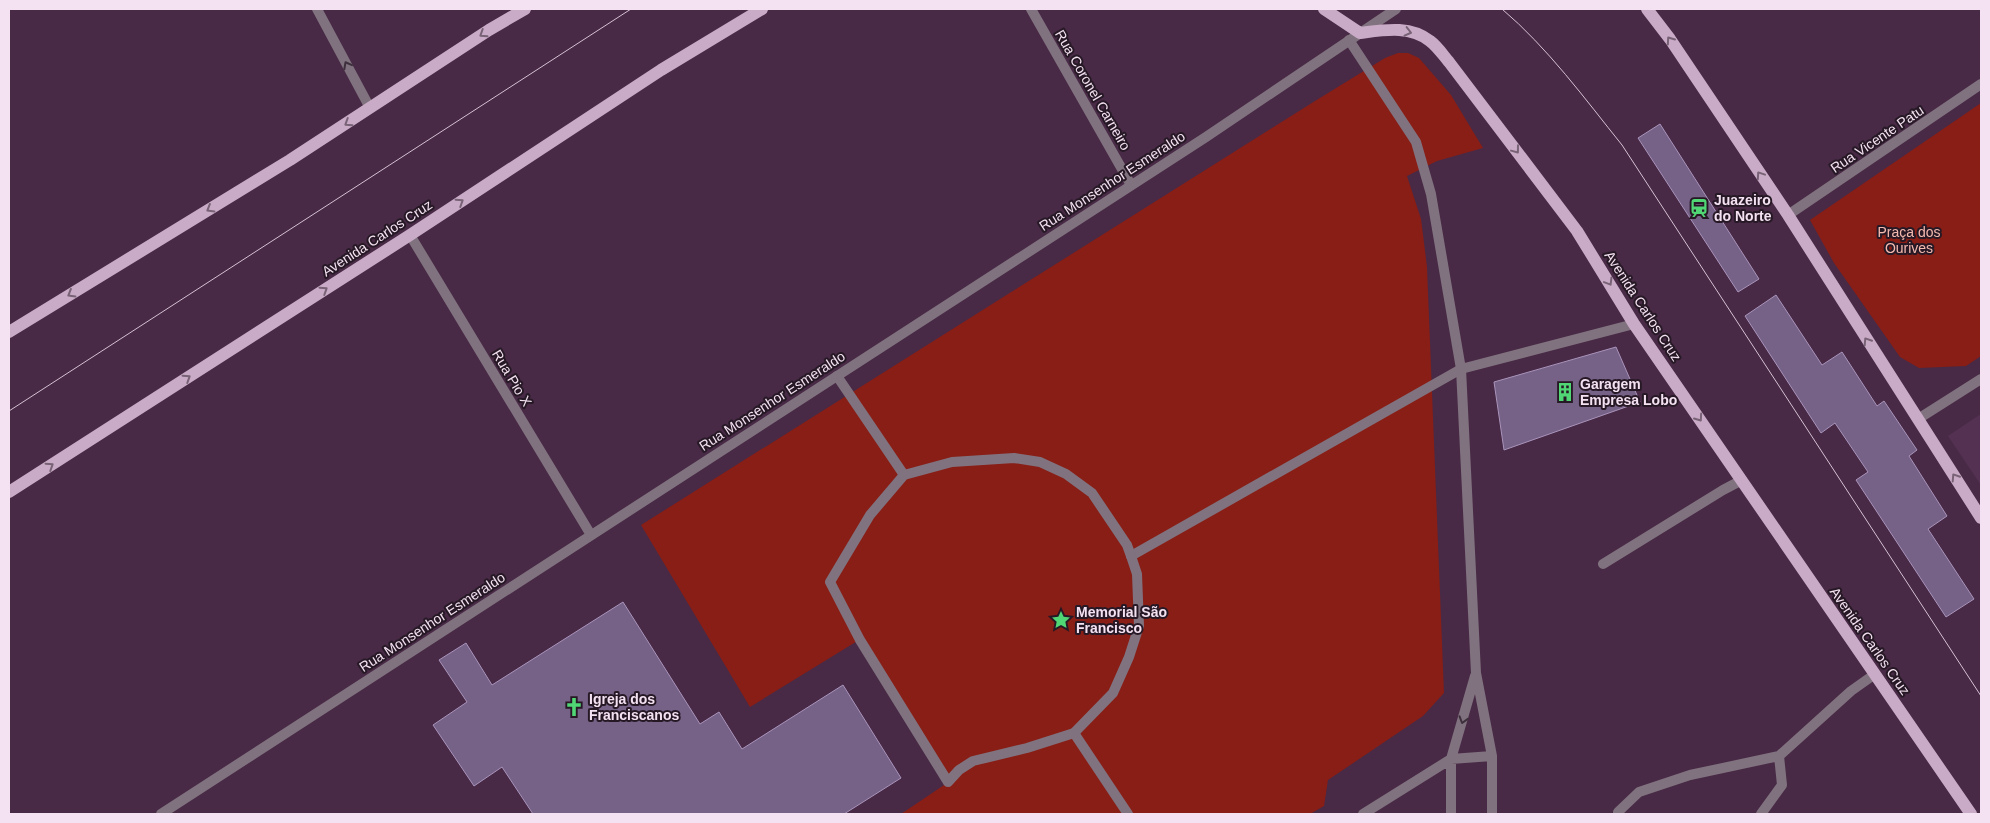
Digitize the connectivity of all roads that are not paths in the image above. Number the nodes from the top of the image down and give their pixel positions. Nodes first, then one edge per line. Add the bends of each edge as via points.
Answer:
1 (317, 9) edge
2 (525, 9) edge
3 (762, 9) edge
4 (1031, 9) edge
5 (1324, 9) edge
6 (1396, 9) edge
7 (1647, 9) edge
8 (1355, 36) junction
9 (1981, 84) edge
10 (370, 108) junction
11 (1131, 185) junction
12 (1788, 216) junction
13 (410, 235) junction
14 (1634, 324) junction
15 (9, 332) edge
16 (1461, 369) junction
17 (837, 376) junction
18 (1981, 379) edge
19 (1918, 419) junction
20 (904, 475) junction
21 (1742, 480) junction
22 (9, 492) edge
23 (1981, 518) edge
24 (591, 536) junction
25 (1131, 556) junction
26 (1603, 564) dead end
27 (1476, 673) junction
28 (1875, 674) junction
29 (1074, 733) junction
30 (1492, 756) junction
31 (1779, 756) junction
32 (1451, 759) junction
33 (161, 814) edge
34 (1128, 814) edge
35 (1363, 814) edge
36 (1451, 814) edge
37 (1492, 814) edge
38 (1618, 814) edge
39 (1761, 814) edge
40 (1971, 814) edge

10 -> 1 street
2 -> 10 main road
13 -> 3 main road, Avenida Carlos Cruz via 661,70
4 - 11 street, Rua Coronel Carneiro
5 - 8 main road
6 - 8 street, Rua Monsenhor Esmeraldo
12 -> 7 main road
8 - 11 street, Rua Monsenhor Esmeraldo
8 -> 14 main road, Avenida Carlos Cruz via 1386,29 1409,30 1430,41 1578,231
8 - 16 street via 1416,142 1431,194
9 - 12 street, Rua Vicente Patu
10 -> 15 main road
11 - 17 street, Rua Monsenhor Esmeraldo
19 -> 12 main road
22 -> 13 main road, Avenida Carlos Cruz
13 - 24 street, Rua Pio X
14 - 16 street
14 -> 21 main road, Avenida Carlos Cruz
16 - 25 street
16 - 27 street
17 - 20 street
17 - 24 street, Rua Monsenhor Esmeraldo
18 - 19 street
23 -> 19 main road
20 - 25 street via 952,462 1014,458 1040,462 1066,474 1092,493
20 - 29 street via 870,515 830,582 860,640 948,782 973,761
21 - 26 street
21 - 28 main road, Avenida Carlos Cruz
24 - 33 street, Rua Monsenhor Esmeraldo
25 - 29 street via 1137,574 1139,626 1130,657 1113,693
27 - 30 street
27 -> 32 street
28 - 31 street via 1851,691
28 - 40 main road, Avenida Carlos Cruz
29 - 34 street
30 - 32 street
30 - 37 street
31 - 38 street via 1690,775 1639,792
31 - 39 street via 1782,785
32 - 35 street
32 - 36 street

